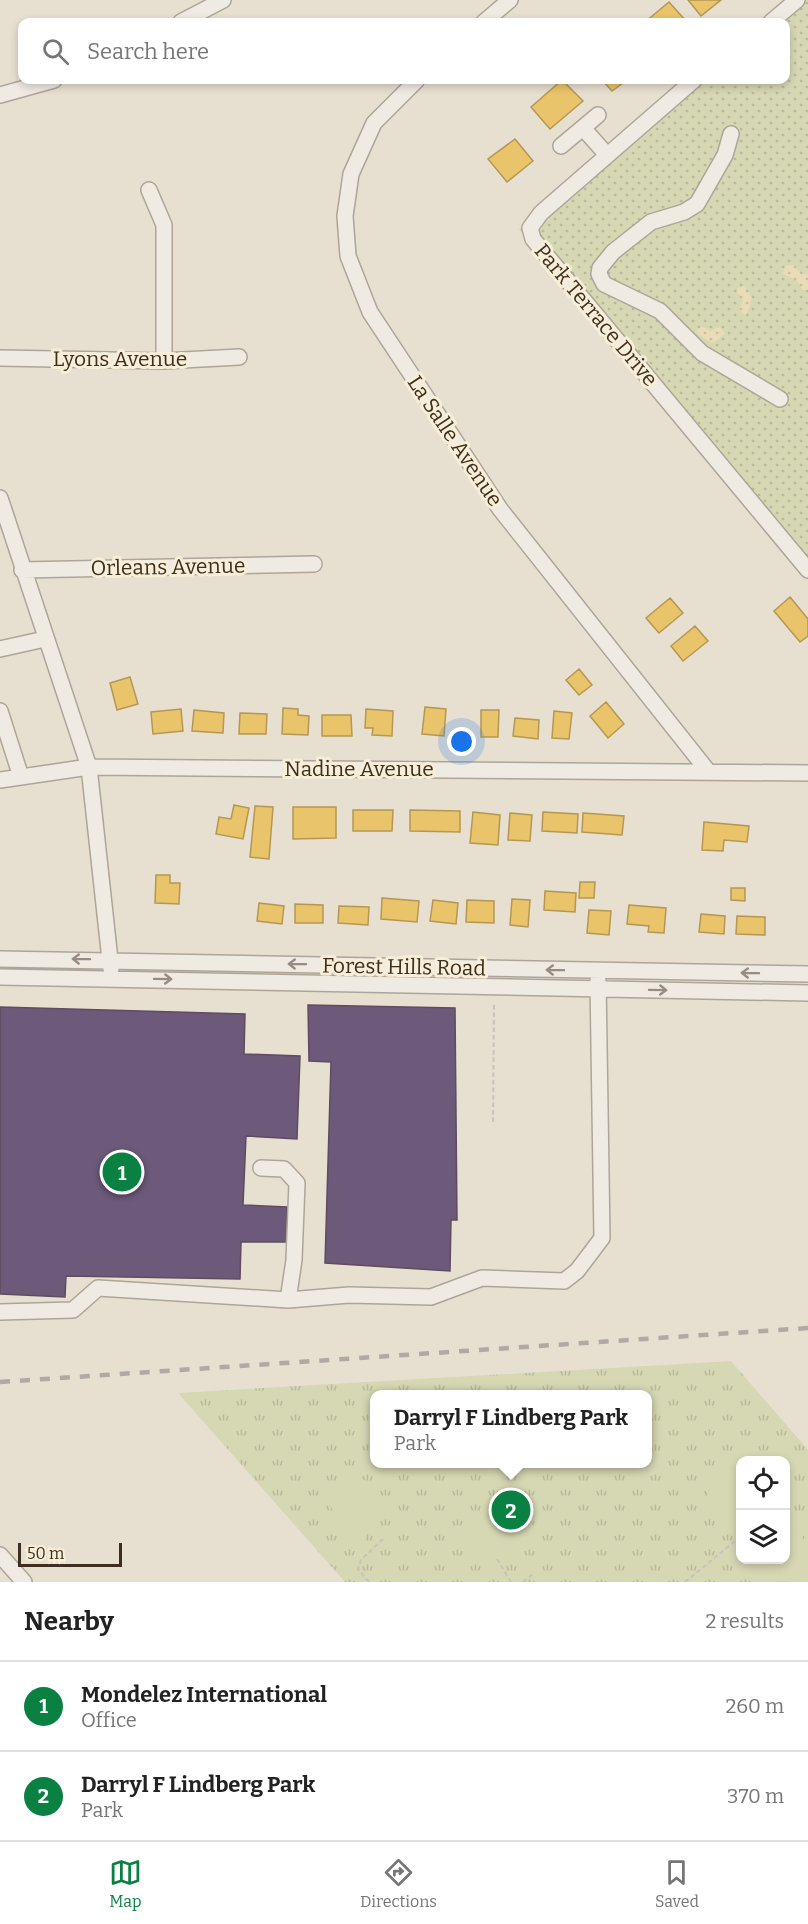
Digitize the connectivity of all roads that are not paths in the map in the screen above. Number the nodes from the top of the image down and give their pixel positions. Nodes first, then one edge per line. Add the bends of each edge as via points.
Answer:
1 (223, 0) edge
2 (510, 0) edge
3 (786, 0) edge
4 (797, 0) edge
5 (189, 18) edge
6 (489, 18) edge
7 (765, 18) edge
8 (776, 18) edge
9 (40, 84) edge
10 (413, 84) edge
11 (689, 84) edge
12 (699, 84) edge
13 (0, 95) edge
14 (598, 115) dead end
15 (583, 128) junction
16 (731, 134) dead end
17 (561, 146) dead end
18 (607, 155) junction
19 (149, 190) dead end
20 (239, 357) dead end
21 (0, 358) edge
22 (164, 361) junction
23 (780, 399) dead end
24 (0, 498) edge
25 (808, 560) edge
26 (314, 564) dead end
27 (22, 570) junction
28 (808, 570) edge
29 (45, 639) junction
30 (0, 649) edge
31 (0, 711) edge
32 (89, 767) junction
33 (707, 770) junction
34 (808, 773) edge
35 (21, 777) junction
36 (0, 780) edge
37 (0, 959) edge
38 (110, 960) junction
39 (597, 971) junction
40 (808, 974) edge
41 (0, 977) edge
42 (112, 978) junction
43 (599, 989) junction
44 (808, 993) edge
45 (261, 1168) dead end
46 (288, 1300) junction
47 (0, 1312) edge
48 (0, 1555) edge
49 (24, 1582) edge

1 - 5 street
2 - 6 street
3 - 7 street
4 - 8 street
9 - 13 street
10 - 33 street, La Salle Avenue via 374,123 351,174 345,216 348,256 370,312 500,509
11 - 18 street, Park Terrace Drive
12 - 25 street via 538,222 533,229 535,239
14 - 15 street
15 - 17 street
15 - 18 street
16 - 23 street via 697,204 651,222 614,252 599,274 604,284 660,311 702,353
18 - 28 street, Park Terrace Drive via 541,213 530,228 533,239
19 - 22 street via 164,225
20 - 22 street, Lyons Avenue
21 - 22 street, Lyons Avenue
24 - 27 street
26 - 27 street, Orleans Avenue
27 - 29 street
29 - 30 street
29 - 32 street
31 - 35 street
32 - 33 street, Nadine Avenue
32 - 35 street, Nadine Avenue
32 - 38 street
33 - 34 street, Nadine Avenue
35 - 36 street, Nadine Avenue
38 -> 37 street, Forest Hills Road
39 -> 38 street, Forest Hills Road
38 - 42 street
40 -> 39 street, Forest Hills Road
39 - 43 street
41 - 42 street, Forest Hills Road
42 -> 43 street, Forest Hills Road
43 -> 44 street, Forest Hills Road
43 - 46 street via 602,1238 577,1271 564,1281 482,1278 431,1297 349,1295
45 - 46 street via 284,1169 297,1183
46 - 47 street via 98,1288 73,1310
48 - 49 street

